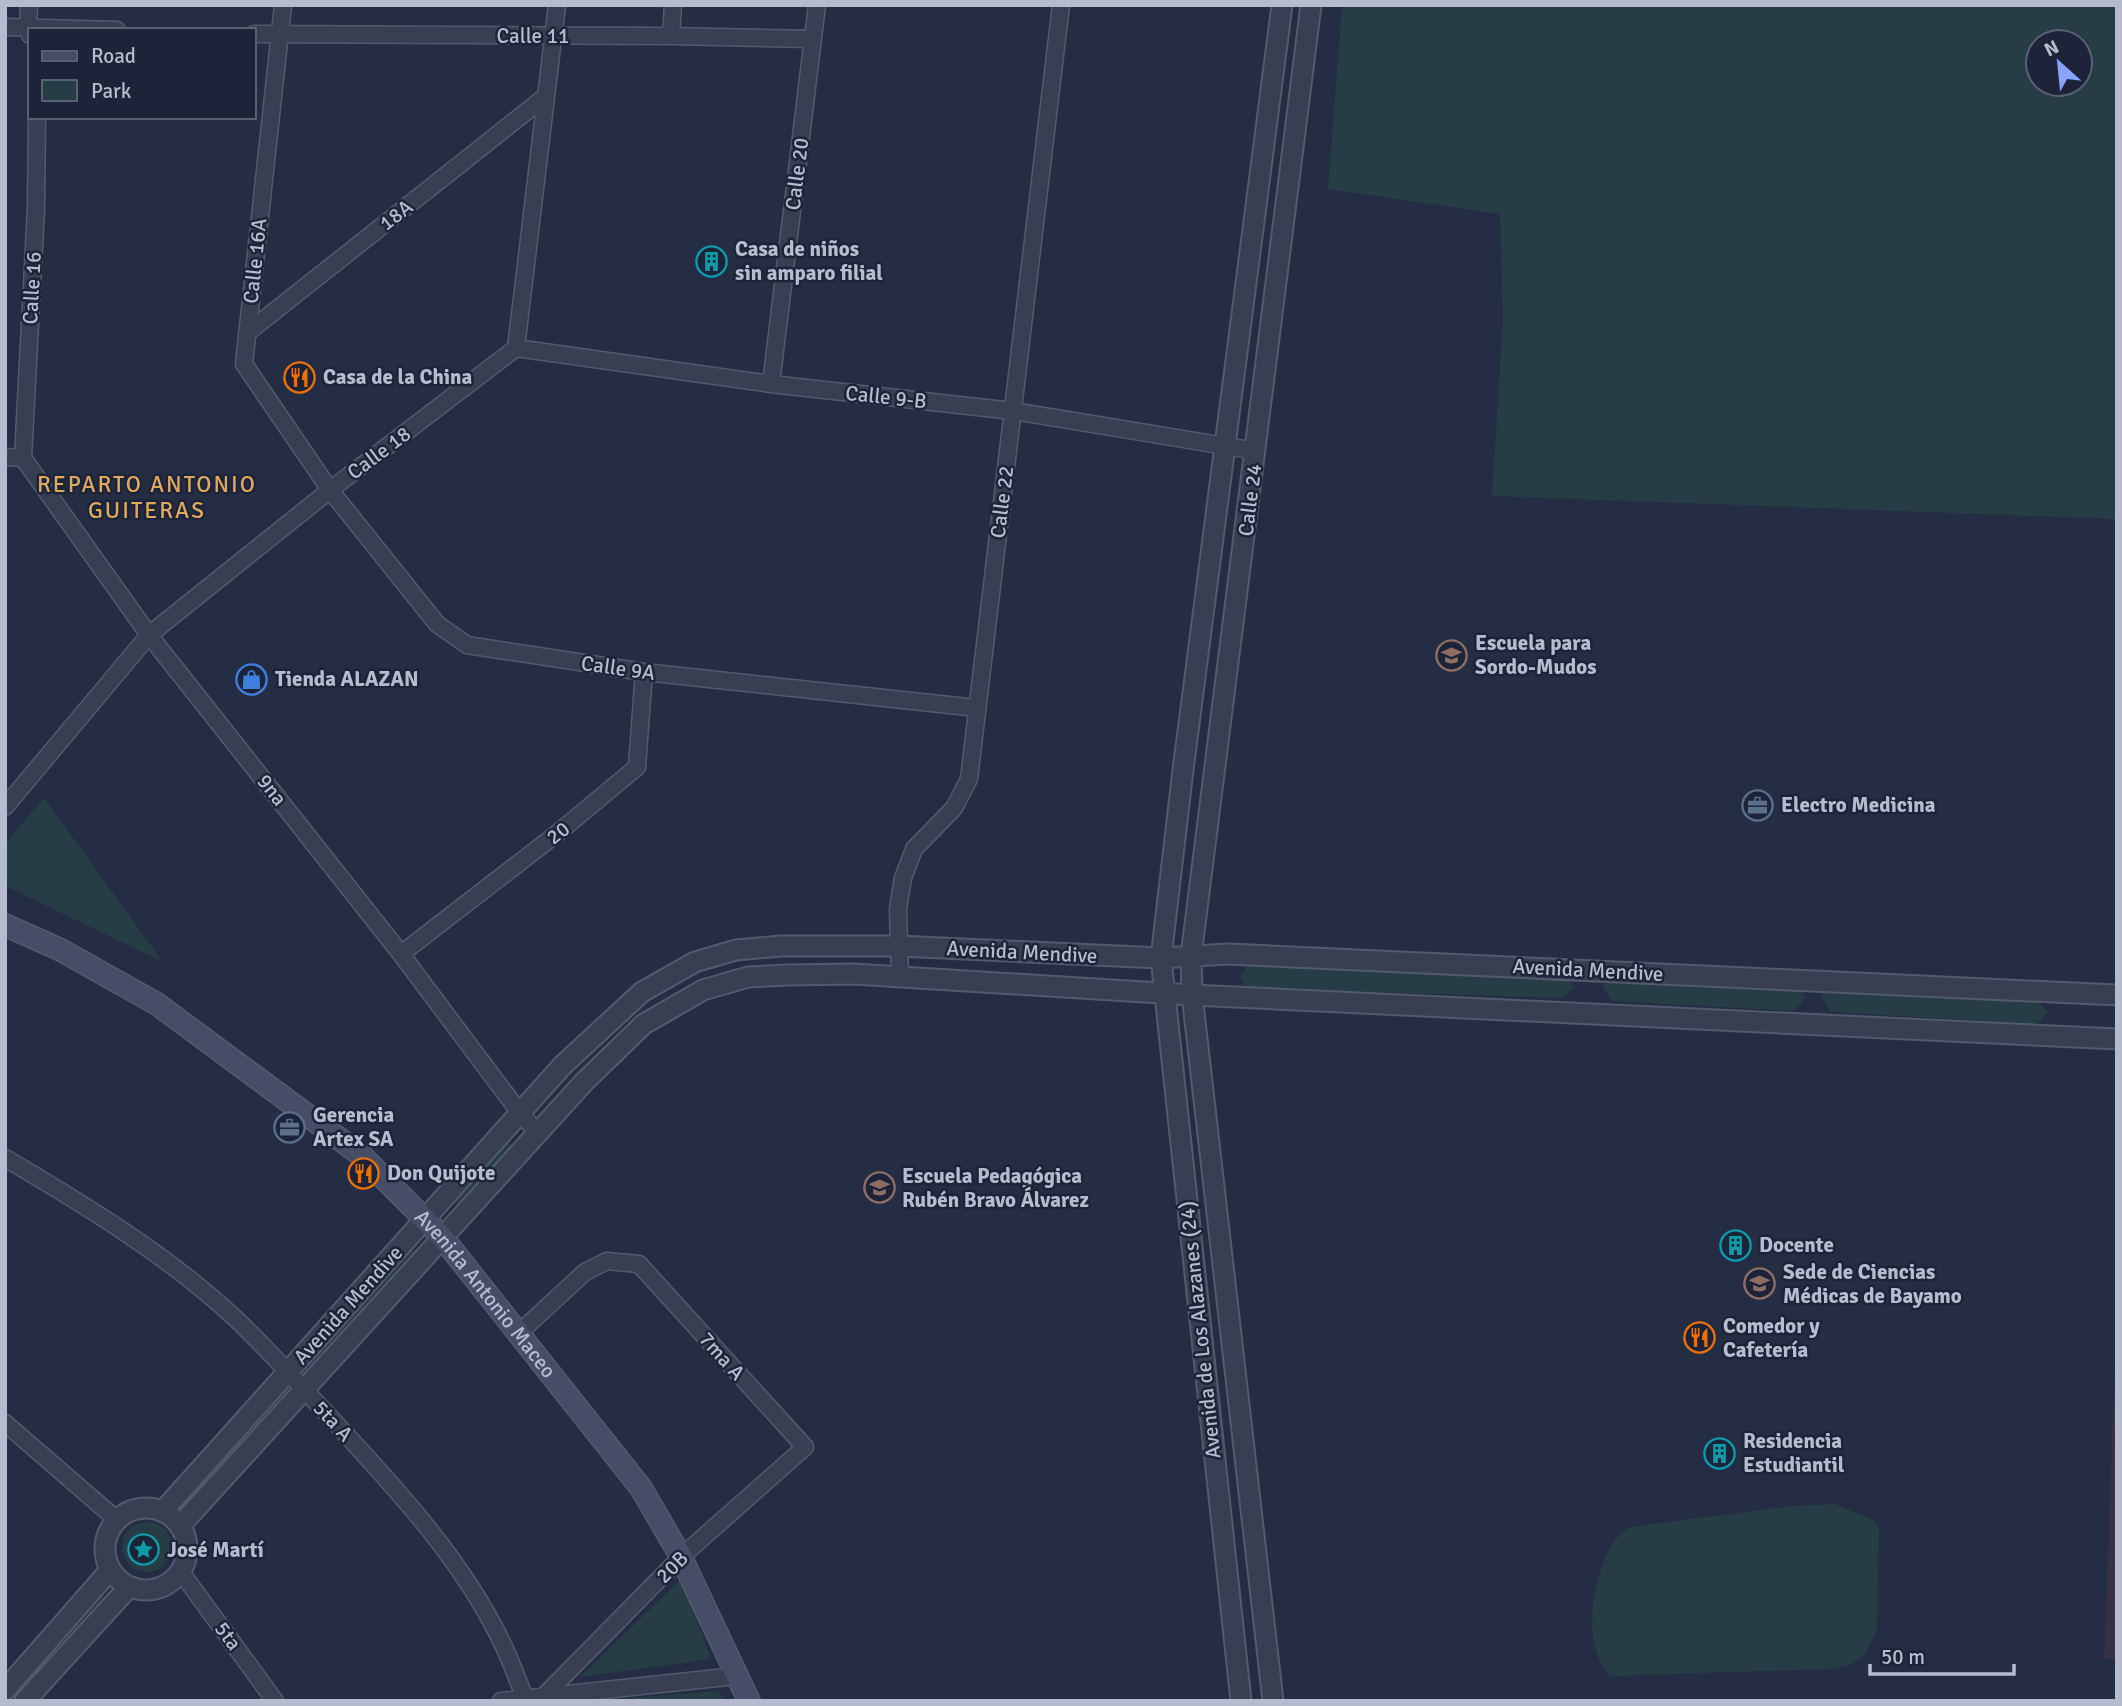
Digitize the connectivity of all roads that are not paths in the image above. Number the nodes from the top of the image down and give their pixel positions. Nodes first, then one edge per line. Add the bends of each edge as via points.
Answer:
1 (29, 5) edge
2 (283, 5) edge
3 (556, 5) edge
4 (673, 5) edge
5 (817, 5) edge
6 (1061, 5) edge
7 (1282, 5) edge
8 (1311, 5) edge
9 (5, 27) edge
10 (29, 28) edge
11 (28, 31) edge
12 (256, 34) edge
13 (280, 35) junction
14 (553, 36) junction
15 (671, 36) junction
16 (813, 39) junction
17 (546, 96) junction
18 (37, 119) edge
19 (247, 333) junction
20 (516, 348) junction
21 (771, 384) junction
22 (1013, 411) junction
23 (1225, 445) junction
24 (1256, 450) junction
25 (5, 457) edge
26 (23, 458) junction
27 (330, 490) junction
28 (149, 635) junction
29 (644, 672) junction
30 (977, 708) junction
31 (5, 807) edge
32 (5, 925) edge
33 (898, 946) junction
34 (401, 954) junction
35 (1191, 956) junction
36 (1161, 958) junction
37 (900, 978) junction
38 (1163, 993) junction
39 (1192, 995) junction
40 (2117, 995) edge
41 (2117, 1038) edge
42 (520, 1113) junction
43 (537, 1132) junction
44 (5, 1158) edge
45 (424, 1219) junction
46 (442, 1237) junction
47 (519, 1333) junction
48 (288, 1372) junction
49 (304, 1389) junction
50 (5, 1423) edge
51 (805, 1447) joint
52 (163, 1511) junction
53 (117, 1520) junction
54 (180, 1526) junction
55 (681, 1557) junction
56 (110, 1570) junction
57 (180, 1572) junction
58 (129, 1587) junction
59 (736, 1676) junction
60 (5, 1690) edge
61 (545, 1695) junction
62 (525, 1698) junction
63 (25, 1701) edge
64 (275, 1701) edge
65 (501, 1701) edge
66 (749, 1701) edge
67 (1241, 1701) edge
68 (1273, 1701) edge

1 - 10 street
2 - 13 street, Calle 16A
3 - 14 street
4 - 15 street
5 - 16 street, Calle 20
6 - 22 street, Calle 22
7 - 23 street, Calle 24
8 - 24 street, Calle 24
9 - 11 street
12 - 13 street, Calle 11
13 - 14 street, Calle 11
13 - 19 street, Calle 16A
14 - 15 street, Calle 11
14 - 17 street
15 - 16 street, Calle 11
16 - 21 street, Calle 20
17 - 19 street, 18A
17 - 20 street
18 - 26 street, Calle 16
19 - 27 street, Calle 16A via 244,363
20 - 21 street, Calle 9-B
20 - 27 street, Calle 18
21 - 22 street, Calle 9-B
22 - 23 street, Calle 9-B
22 - 30 street, Calle 22
23 - 24 street, Calle 9-B
23 - 36 street, Calle 24
24 - 35 street, Calle 24
25 - 26 street
26 - 28 street, 9na
27 - 28 street, Calle 18
27 - 29 street, Calle 9A via 437,624 467,645
28 - 31 street, Calle 18
28 - 34 street, 9na
29 - 30 street, Calle 9A
29 - 34 street, 20 via 637,767
30 - 33 street, Calle 22 via 969,779 954,808 914,849 903,878
32 - 45 main road, Avenida Antonio Maceo via 61,950 157,1004 361,1155
33 - 36 street, Avenida Mendive
33 - 37 street, Calle 22
33 - 42 street, Avenida Mendive via 781,946 736,950 695,962 642,992 563,1065
34 - 42 street, 9na
35 - 36 street, Avenida Mendive
35 - 39 street, Calle 24
35 - 40 street, Avenida Mendive via 1228,954
36 - 38 street, Avenida de Los Alazanes (24)
37 - 38 street, Avenida Mendive
37 - 43 street, Avenida Mendive via 761,976 703,990 643,1024
38 - 39 street, Avenida Mendive
38 - 67 street, Avenida de Los Alazanes (24)
39 - 41 street, Avenida Mendive
39 - 68 street, Avenida de Los Alazanes (24)
42 - 43 street, 9na
42 - 45 street, Avenida Mendive
43 - 46 street, Avenida Mendive
44 - 48 street, 5ta A via 80,1202 167,1263 233,1317
45 - 46 main road, Avenida Antonio Maceo
45 - 48 street, Avenida Mendive
46 - 47 main road, Avenida Antonio Maceo
46 - 49 street, Avenida Mendive
47 - 51 street, 7ma A via 585,1272 607,1261 639,1264
47 - 55 main road, Avenida Antonio Maceo via 641,1488
48 - 49 street, 5ta A
48 - 52 street, Avenida Mendive
49 - 54 street, Avenida Mendive
49 - 62 street, 5ta A via 432,1534 475,1594
50 - 53 street
51 - 55 street, 20B
52 - 53 street via 144,1508
52 - 54 street
53 - 56 street via 105,1544
54 - 57 street via 187,1544
55 - 59 main road, Avenida Antonio Maceo
55 - 61 street, 20B
56 - 58 street
56 - 60 street
57 - 58 street via 173,1581 151,1590
57 - 64 street, 5ta
58 - 63 street
59 - 61 street
59 - 66 main road, Avenida Antonio Maceo
61 - 62 street
62 - 65 street

